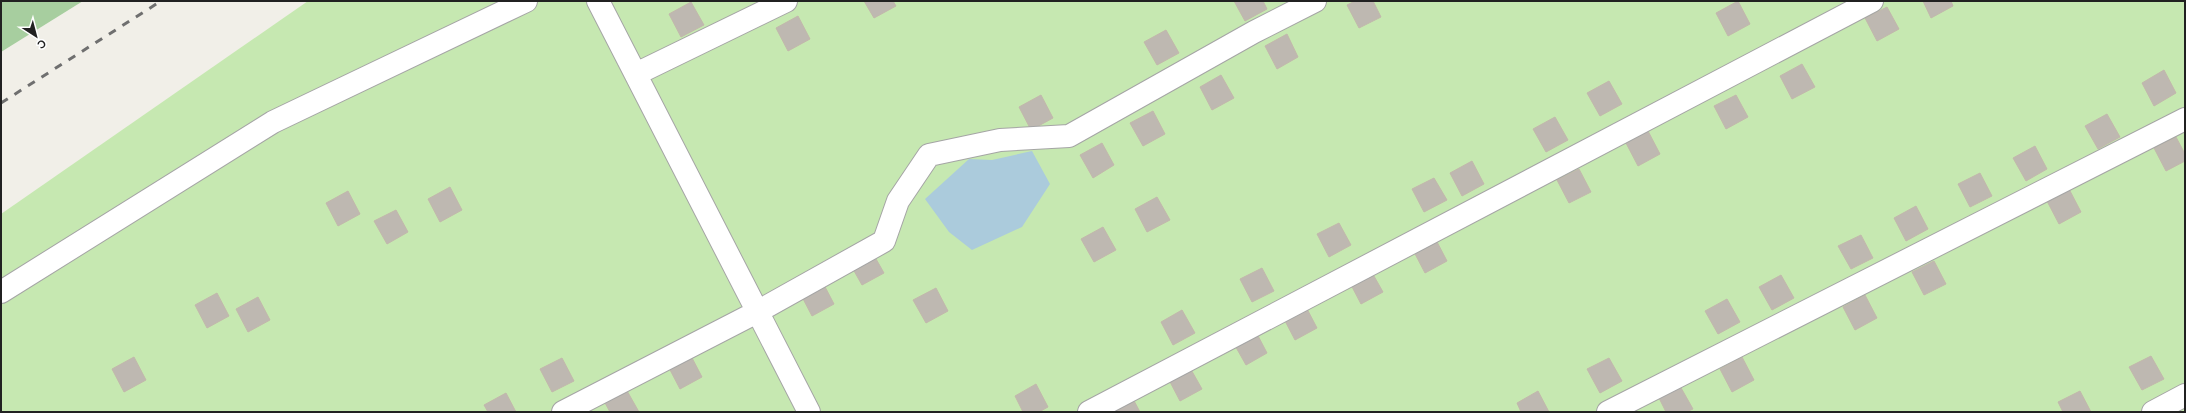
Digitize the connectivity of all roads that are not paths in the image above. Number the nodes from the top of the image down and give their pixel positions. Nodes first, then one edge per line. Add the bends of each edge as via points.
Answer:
1 (526, 1) edge
2 (598, 1) edge
3 (786, 1) edge
4 (1315, 1) edge
5 (1872, 1) edge
6 (636, 74) junction
7 (2185, 119) edge
8 (1, 292) edge
9 (757, 312) junction
10 (2185, 395) edge
11 (563, 412) edge
12 (809, 412) edge
13 (1089, 412) edge
14 (1608, 412) edge
15 (2153, 412) edge

1 - 8 street via 273,122
2 - 6 street
3 - 6 street
4 - 9 street via 1254,32 1069,136 1000,140 929,155 898,201 884,241
5 - 13 street
6 - 9 street
7 - 14 street
9 - 11 street
9 - 12 street
10 - 15 street

